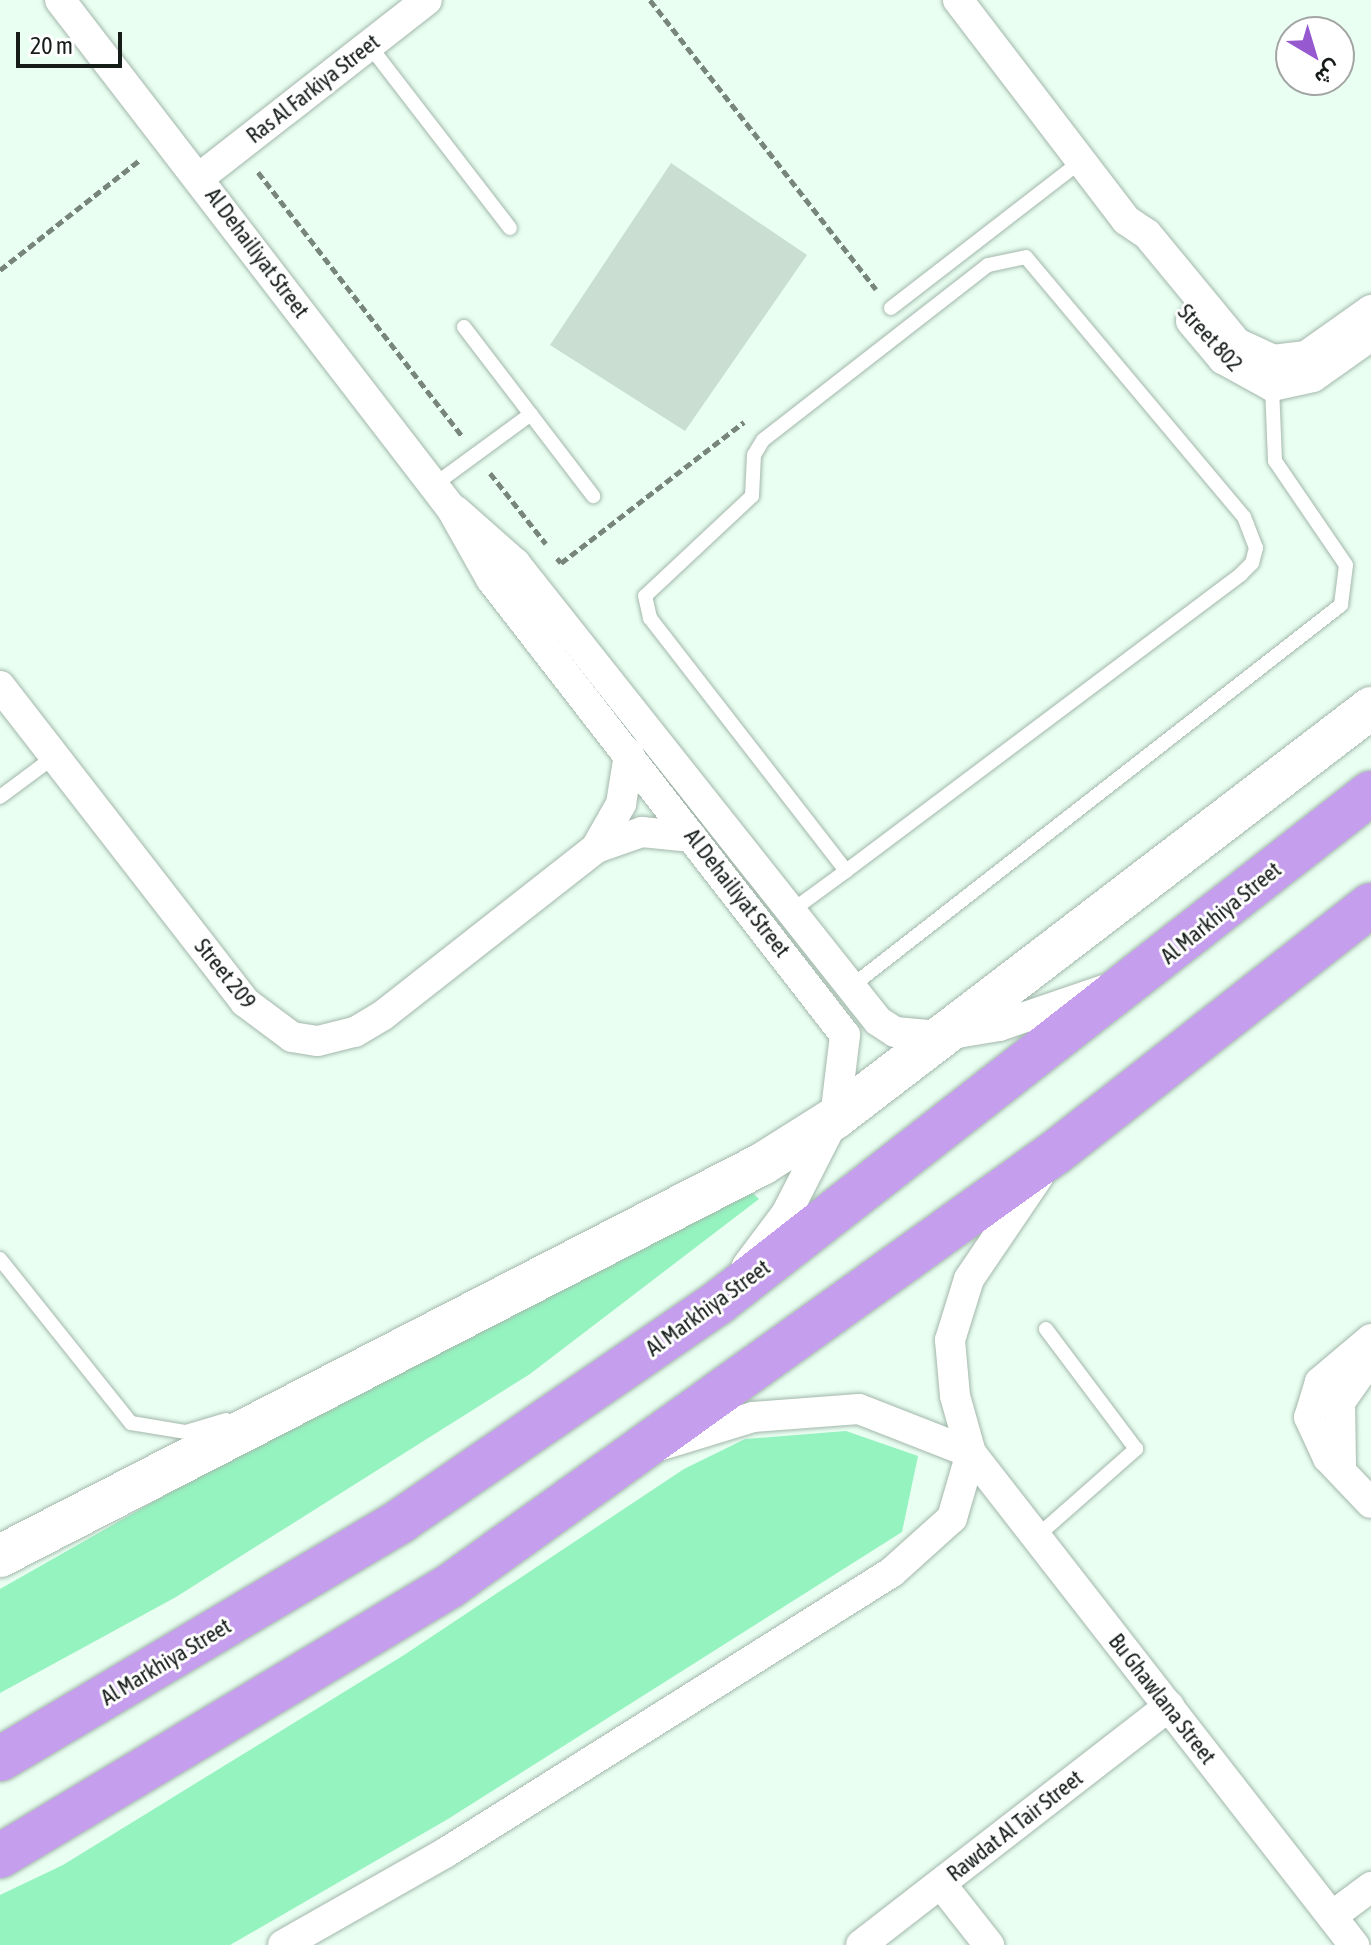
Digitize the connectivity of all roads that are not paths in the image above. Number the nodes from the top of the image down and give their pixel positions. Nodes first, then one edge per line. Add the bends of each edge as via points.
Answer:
1 (60, 0) edge
2 (427, 0) edge
3 (958, 0) edge
4 (369, 45) junction
5 (1081, 161) junction
6 (199, 178) junction
7 (1126, 220) junction
8 (510, 228) dead end
9 (891, 308) road end
10 (1371, 310) edge
11 (464, 327) dead end
12 (1371, 336) edge
13 (1272, 386) junction
14 (531, 414) junction
15 (443, 496) junction
16 (593, 496) dead end
17 (0, 686) edge
18 (1371, 708) edge
19 (629, 754) junction
20 (55, 756) junction
21 (1371, 793) edge
22 (0, 797) edge
23 (692, 837) junction
24 (596, 848) junction
25 (846, 871) junction
26 (1371, 905) edge
27 (789, 913) junction
28 (1138, 979) junction
29 (848, 989) junction
30 (939, 1036) junction
31 (835, 1118) junction
32 (1056, 1152) junction
33 (2, 1264) edge
34 (719, 1302) junction
35 (1046, 1329) dead end
36 (1371, 1339) edge
37 (1371, 1358) edge
38 (292, 1401) junction
39 (643, 1451) junction
40 (971, 1453) junction
41 (1341, 1465) junction
42 (1371, 1503) edge
43 (1035, 1538) junction
44 (0, 1556) edge
45 (1169, 1706) junction
46 (0, 1759) edge
47 (0, 1856) edge
48 (941, 1884) junction
49 (1371, 1887) edge
50 (1332, 1916) junction
51 (283, 1945) edge
52 (861, 1945) edge
53 (989, 1945) edge
54 (1354, 1945) edge

1 - 6 street, Al Dehailiyat Street
2 - 4 street, Ras Al Farkiya Street
3 - 5 street, Street 802
4 - 6 street, Ras Al Farkiya Street
4 - 8 lane
5 - 7 street, Street 802
5 - 9 lane
6 - 15 street, Al Dehailiyat Street
7 - 10 street, Street 802 via 1147,234 1237,343 1257,355 1306,356
7 - 13 street, Street 802 via 1133,246 1223,359
11 - 14 lane
12 - 13 street via 1313,377
13 - 29 lane via 1275,461 1346,565 1341,605
14 - 15 lane
14 - 16 lane
15 - 19 street, Al Dehailiyat Street via 491,579
15 - 27 street, Al Dehailiyat Street via 515,563
17 - 20 street, Street 209
18 - 30 main road
19 - 23 street, Al Dehailiyat Street
19 - 24 street, Street 209 via 621,804
20 - 22 lane
20 - 24 street, Street 209 via 245,1002 292,1037 342,1035 382,1016
21 - 28 highway, Al Markhiya Street
23 - 24 street, Street 209 via 642,832
23 - 31 street, Al Dehailiyat Street via 845,1035
25 - 25 lane via 1241,574 1256,548 1244,517 1026,257 988,265 763,440 754,455 752,496 645,596 650,618
25 - 27 lane
26 - 32 highway
27 - 29 street, Al Dehailiyat Street
28 - 30 street, Al Dehailiyat Street via 999,1026
28 - 34 highway, Al Markhiya Street
29 - 30 street, Al Dehailiyat Street via 895,1032
30 - 31 main road
31 - 34 street, Al Dehailiyat Street via 786,1214
31 - 38 main road via 762,1164
32 - 39 highway
32 - 40 street, Bu Ghawlana Street via 969,1279 950,1340 955,1396
33 - 38 lane via 131,1423 186,1432
34 - 46 highway, Al Markhiya Street via 402,1520
35 - 43 lane via 1136,1449
36 - 41 street via 1329,1372 1310,1405 1320,1445
37 - 41 street via 1340,1402
38 - 44 main road
39 - 40 street via 753,1417 859,1409
39 - 47 highway via 450,1586
40 - 43 street, Bu Ghawlana Street
40 - 51 street via 952,1518 892,1572 445,1853
41 - 42 street
43 - 45 street, Bu Ghawlana Street
45 - 48 street, Rawdat Al Tair Street
45 - 50 street, Bu Ghawlana Street
48 - 52 street, Rawdat Al Tair Street
48 - 53 street
49 - 50 street
50 - 54 street, Bu Ghawlana Street

